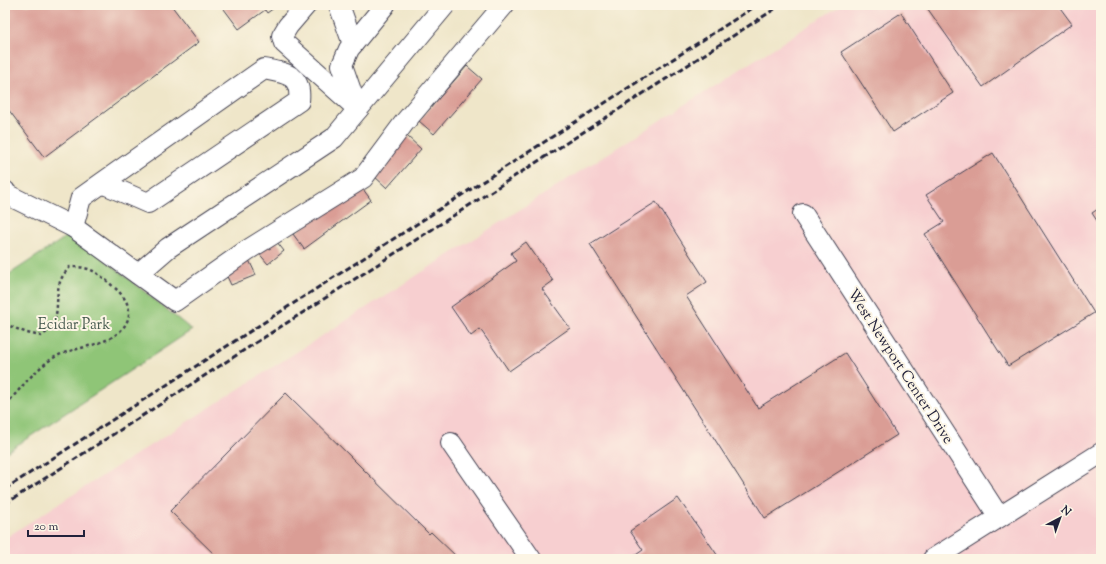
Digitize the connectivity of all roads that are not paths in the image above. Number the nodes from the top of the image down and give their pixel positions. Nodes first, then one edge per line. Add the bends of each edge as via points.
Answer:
1 (306, 5) edge
2 (339, 5) edge
3 (385, 5) edge
4 (445, 5) edge
5 (504, 5) edge
6 (352, 44) junction
7 (358, 109) junction
8 (102, 183) junction
9 (5, 191) edge
10 (803, 214) dead end
11 (73, 226) junction
12 (138, 274) junction
13 (451, 443) dead end
14 (1101, 453) edge
15 (999, 517) junction
16 (532, 559) edge
17 (933, 559) edge

1 - 7 street via 282,36 284,43
2 - 6 street
3 - 6 street
4 - 7 street
5 - 12 street via 404,123 363,178 246,251 175,301
6 - 7 street via 342,65
7 - 12 street via 334,138 168,248
8 - 8 street via 264,69 288,74 300,90 299,101 148,204
8 - 11 street via 81,198
9 - 11 street via 6,194
10 - 15 street, West Newport Center Drive
11 - 12 street
13 - 16 street
14 - 15 street
15 - 17 street

